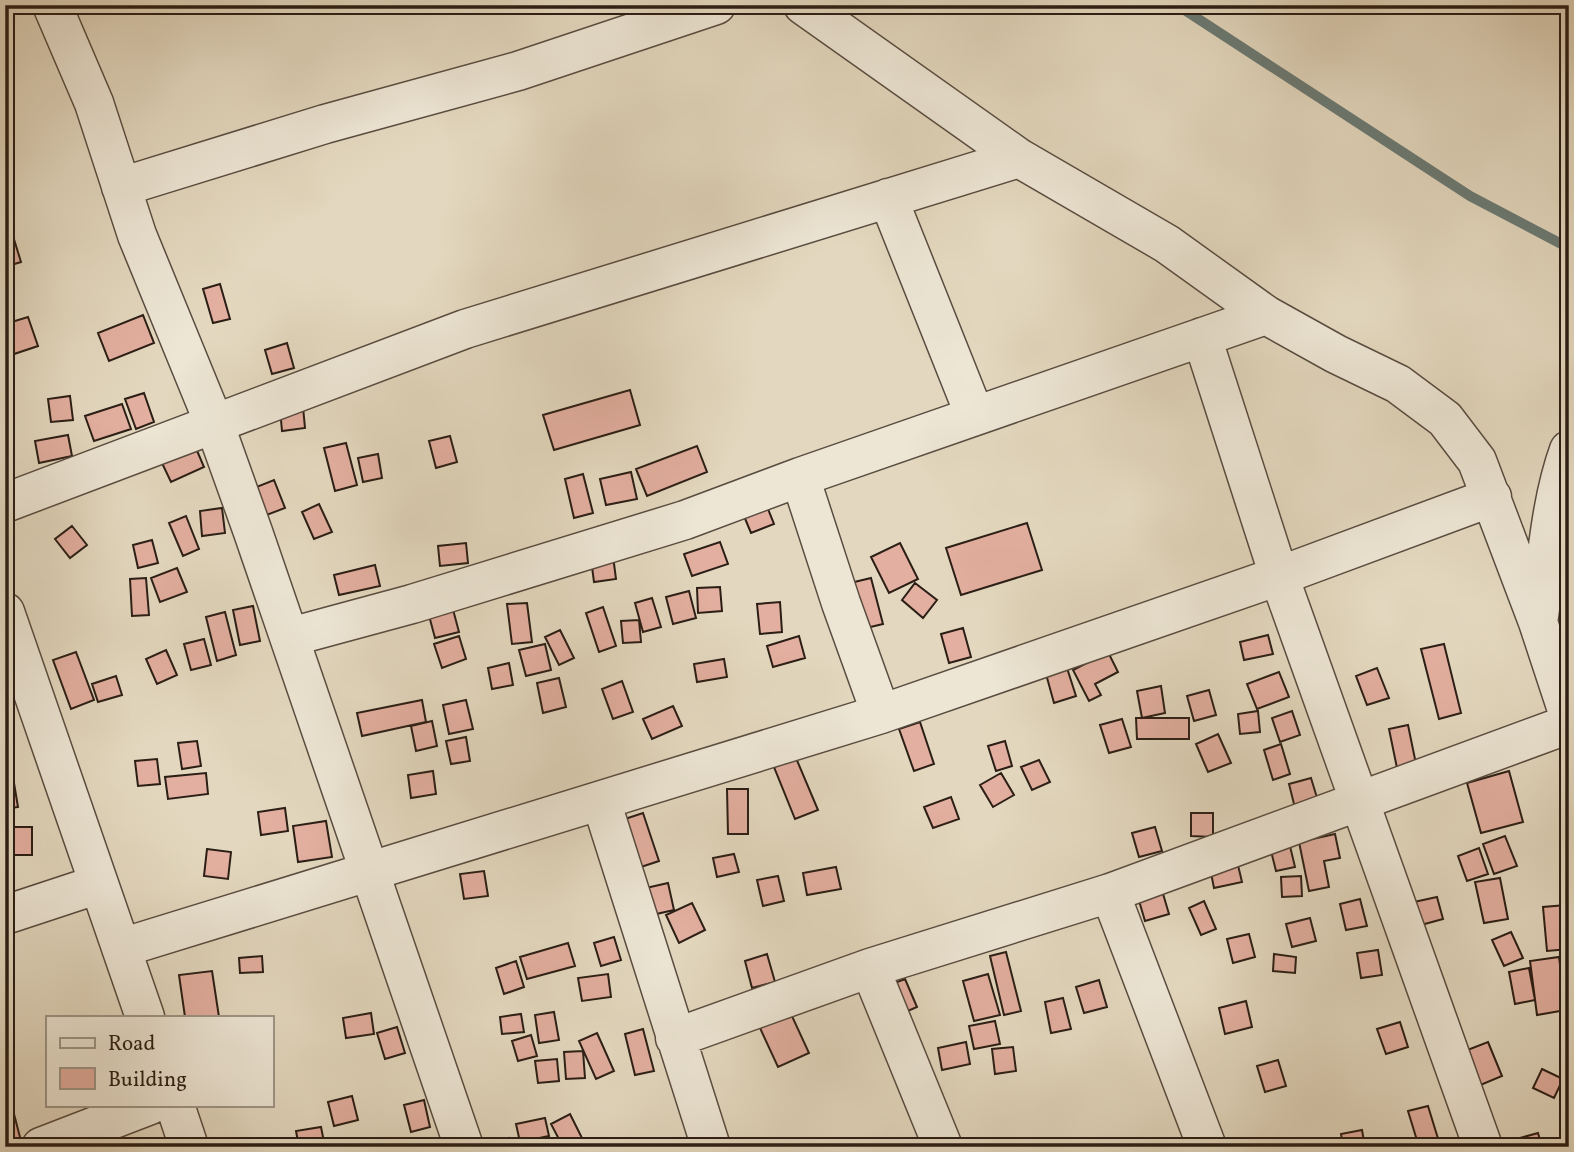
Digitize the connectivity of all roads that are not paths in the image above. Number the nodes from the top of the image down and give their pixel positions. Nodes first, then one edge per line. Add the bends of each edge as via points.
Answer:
1 (52, 5) edge
2 (716, 5) edge
3 (803, 5) edge
4 (1019, 158) junction
5 (121, 187) junction
6 (888, 198) junction
7 (1266, 315) junction
8 (1202, 337) junction
9 (975, 416) junction
10 (214, 423) junction
11 (1569, 450) edge
12 (800, 477) junction
13 (1492, 497) junction
14 (5, 503) edge
15 (1279, 576) junction
16 (1538, 622) junction
17 (9, 636) edge
18 (290, 637) junction
19 (881, 714) junction
20 (1569, 716) edge
21 (1569, 724) edge
22 (1359, 800) junction
23 (601, 801) junction
24 (369, 871) junction
25 (99, 884) junction
26 (1110, 894) junction
27 (5, 915) edge
28 (121, 948) junction
29 (870, 968) junction
30 (145, 1016) edge
31 (675, 1038) junction
32 (147, 1106) edge
33 (175, 1106) edge
34 (41, 1147) edge
35 (189, 1147) edge
36 (464, 1147) edge
37 (711, 1147) edge
38 (943, 1147) edge
39 (1207, 1147) edge
40 (1483, 1147) edge

1 - 5 street via 94,103
2 - 5 street via 518,71
3 - 4 street
4 - 6 street
4 - 7 street via 1167,244
5 - 10 street
6 - 9 street
6 - 10 street via 465,329
7 - 8 street
7 - 13 street via 1398,384 1445,419 1477,461
8 - 9 street
8 - 15 street
9 - 12 street
10 - 14 street
10 - 18 street
11 - 16 street via 1552,520
12 - 18 street via 685,520
12 - 19 street
13 - 15 street
13 - 16 street
15 - 19 street
15 - 22 street
16 - 20 street
17 - 25 street
18 - 24 street
19 - 23 street
21 - 22 street
22 - 26 street
22 - 40 street
23 - 24 street
23 - 31 street
24 - 28 street
24 - 36 street
25 - 27 street
25 - 28 street
26 - 29 street
26 - 39 street
28 - 30 street
29 - 31 street
29 - 38 street
31 - 37 street
32 - 34 street
33 - 35 street

